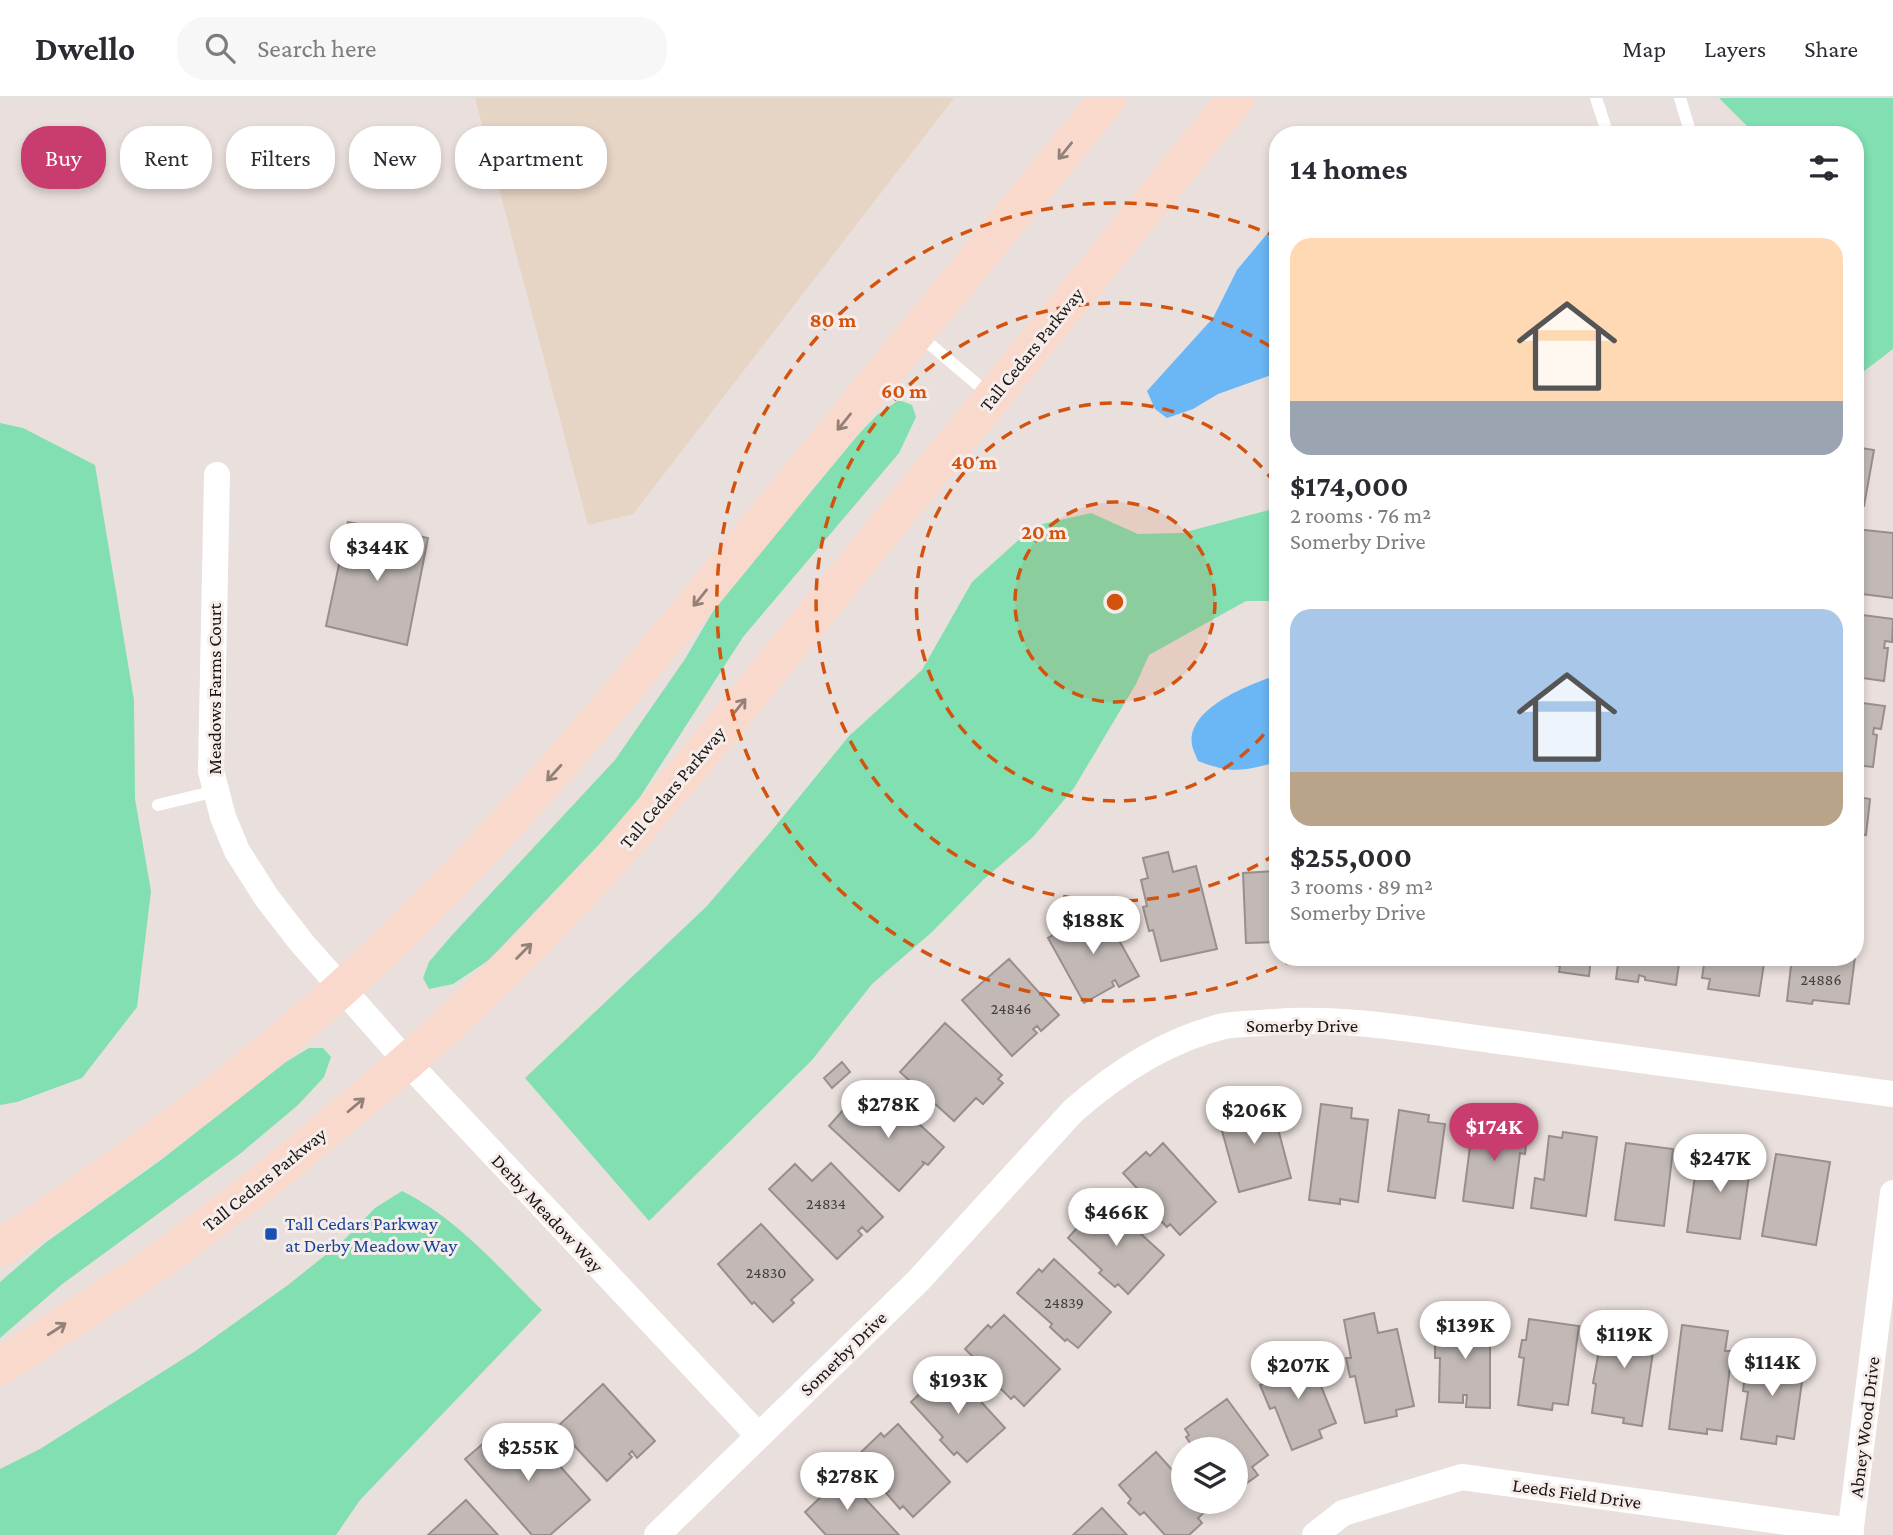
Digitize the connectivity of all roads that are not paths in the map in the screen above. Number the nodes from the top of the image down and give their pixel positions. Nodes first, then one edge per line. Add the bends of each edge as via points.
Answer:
1 (1108, 98) edge
2 (1236, 98) edge
3 (1596, 98) edge
4 (1680, 98) edge
5 (1605, 126) edge
6 (1688, 126) edge
7 (916, 333) junction
8 (992, 397) junction
9 (217, 475) dead end
10 (216, 791) junction
11 (158, 805) dead end
12 (341, 989) junction
13 (407, 1062) junction
14 (1893, 1094) edge
15 (1893, 1193) edge
16 (0, 1248) edge
17 (0, 1367) edge
18 (758, 1436) junction
19 (1850, 1533) edge
20 (657, 1535) edge
21 (1315, 1535) edge

1 -> 7 main road
2 - 8 main road, Tall Cedars Parkway
3 - 5 lane
4 - 6 lane
7 - 8 lane
7 -> 12 main road via 561,764
13 -> 8 main road, Tall Cedars Parkway via 607,864
9 - 10 street, Meadows Farms Court via 211,711 211,771
10 - 11 lane
10 - 12 street, Meadows Farms Court via 237,851 267,898
12 - 13 street, Derby Meadow Way
12 - 16 main road via 143,1151
17 -> 13 main road, Tall Cedars Parkway via 191,1237
13 - 18 street, Derby Meadow Way
14 - 18 street, Somerby Drive via 1403,1028 1318,1021 1226,1026 1183,1038 1133,1064 1073,1111 918,1280
15 - 19 street, Abney Wood Drive
18 - 20 street, Somerby Drive
19 - 21 street, Leeds Field Drive via 1462,1477 1343,1513

